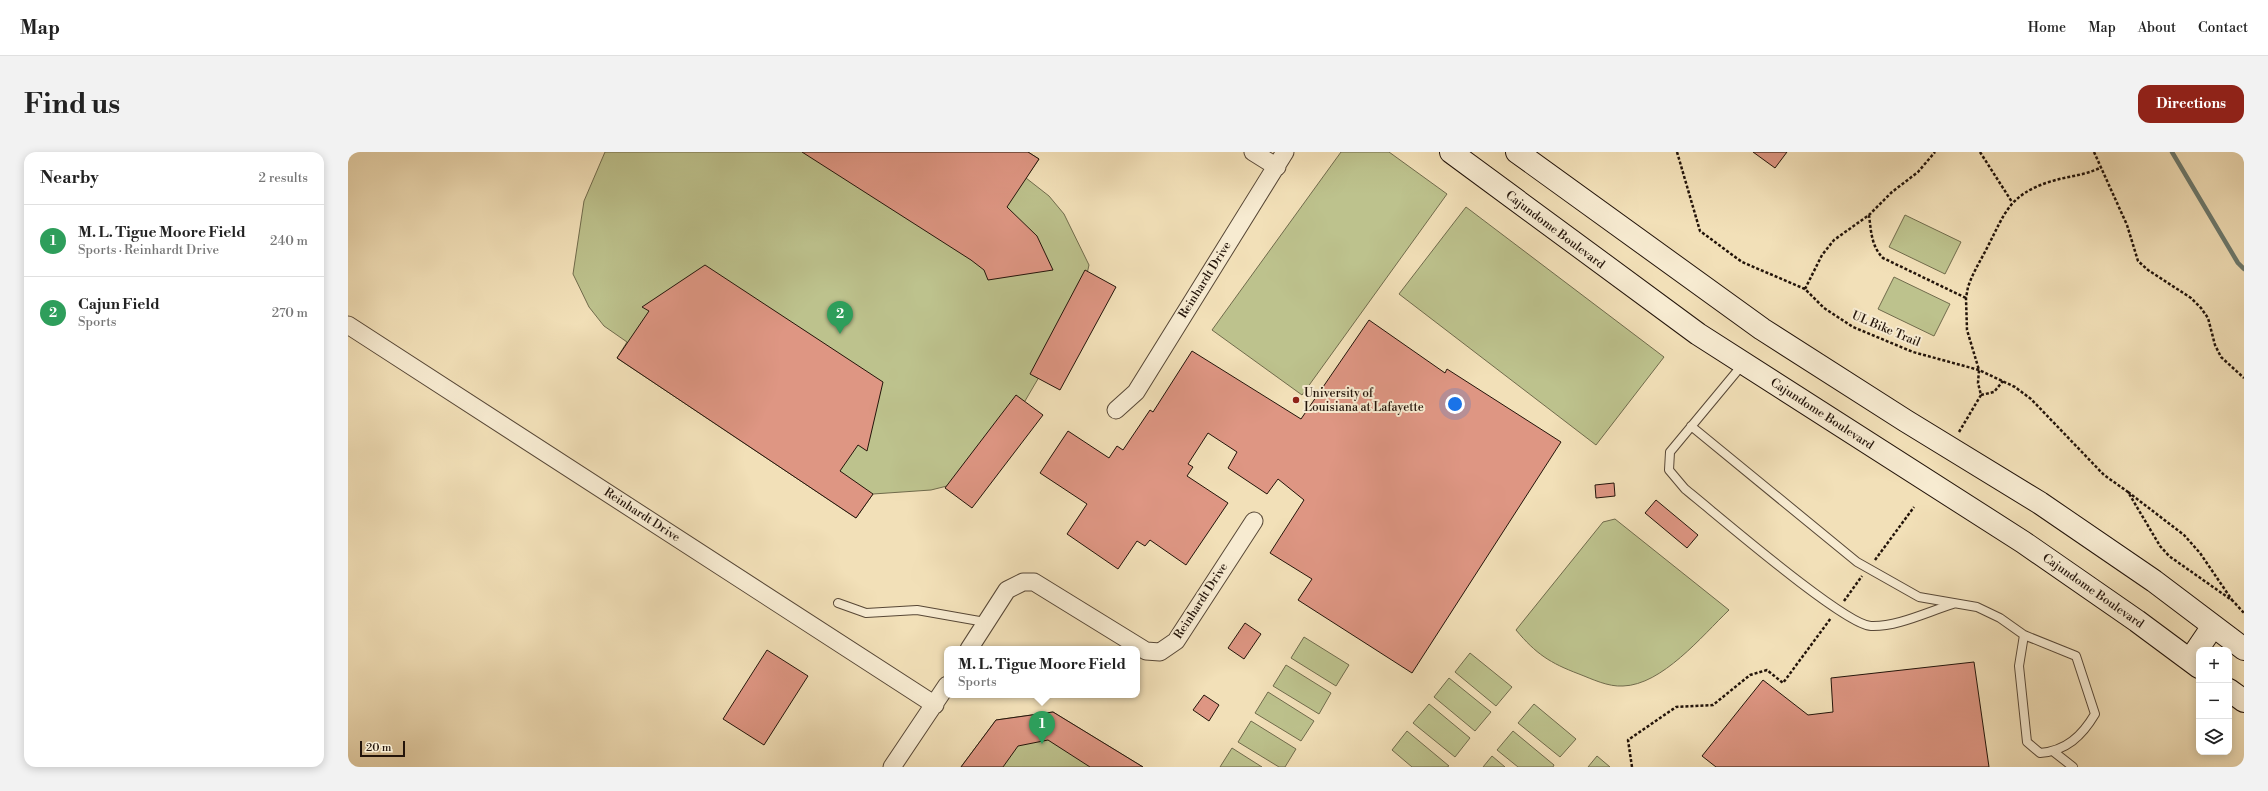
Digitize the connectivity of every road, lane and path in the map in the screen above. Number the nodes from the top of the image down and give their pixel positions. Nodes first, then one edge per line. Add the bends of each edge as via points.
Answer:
1 (1253, 152) edge
2 (1285, 152) edge
3 (1451, 152) edge
4 (1517, 152) edge
5 (1677, 152) edge
6 (1935, 152) edge
7 (1980, 152) edge
8 (2094, 152) edge
9 (1277, 167) junction
10 (2102, 167) junction
11 (2012, 202) junction
12 (1869, 215) junction
13 (1805, 290) junction
14 (1966, 298) junction
15 (348, 325) edge
16 (1744, 364) junction
17 (1979, 370) junction
18 (2244, 378) edge
19 (2003, 381) junction
20 (1981, 395) junction
21 (1116, 410) dead end
22 (1691, 426) junction
23 (1955, 439) dead end
24 (2128, 492) junction
25 (1914, 507) dead end
26 (1254, 521) dead end
27 (1869, 568) junction
28 (2233, 601) junction
29 (838, 603) dead end
30 (1956, 603) junction
31 (1838, 610) junction
32 (2244, 613) edge
33 (985, 622) junction
34 (2213, 626) junction
35 (2024, 635) junction
36 (971, 646) edge
37 (1138, 646) edge
38 (1140, 647) edge
39 (2244, 649) edge
40 (2194, 664) edge
41 (944, 690) edge
42 (2232, 692) edge
43 (2244, 701) edge
44 (935, 705) junction
45 (2054, 752) junction
46 (892, 767) edge
47 (1632, 767) edge
48 (2072, 767) edge

1 - 9 street
2 - 9 street, Reinhardt Drive
3 - 16 street, Cajundome Boulevard via 1698,334
4 - 34 street via 1762,328 2040,503 2154,581
5 - 13 path, UL Bike Trail via 1700,231 1742,262
6 - 12 path via 1918,172 1892,192
7 - 11 path
8 - 10 path
9 - 21 street, Reinhardt Drive via 1136,392
10 - 11 path via 2084,175 2048,182
10 - 18 path via 2127,225 2138,261 2201,308 2208,318 2221,357
11 - 14 path via 2000,219 1972,275
12 - 13 path via 1852,225 1826,250
12 - 14 path via 1873,243 1883,258
13 - 17 path, UL Bike Trail via 1824,308 1853,327 1913,352
14 - 17 path via 1968,330
15 - 44 street, Reinhardt Drive
16 - 22 lane
16 - 40 street, Cajundome Boulevard via 2023,542
17 - 19 path, UL Bike Trail
17 - 20 path via 1978,383
19 - 20 path via 1994,392
19 - 24 path, UL Bike Trail via 2031,399 2086,458
20 - 23 path
22 - 27 lane via 1857,562
22 - 31 lane via 1670,452 1669,470 1685,489
24 - 28 path, UL Bike Trail via 2184,535 2200,553
24 - 28 path, UL Bike Trail via 2156,540 2169,556
25 - 27 path
26 - 38 street, Reinhardt Drive via 1176,641 1160,652 1146,651
27 - 30 lane via 1920,597
27 - 31 path
28 - 32 path, UL Bike Trail
29 - 33 lane via 866,613 917,610
30 - 31 lane via 1888,624 1870,626
30 - 35 lane via 1977,607 2000,618
31 - 47 path via 1783,683 1767,670 1750,675 1714,705 1676,707 1628,740
33 - 36 street, Reinhardt Drive
33 - 37 street, Reinhardt Drive via 1007,590 1023,582 1034,582
34 - 39 street
34 - 40 street
35 - 45 lane via 2019,666 2026,742 2040,753
35 - 45 lane via 2076,656 2095,714 2072,743
41 - 44 street
42 - 43 street
44 - 46 street
45 - 48 lane

